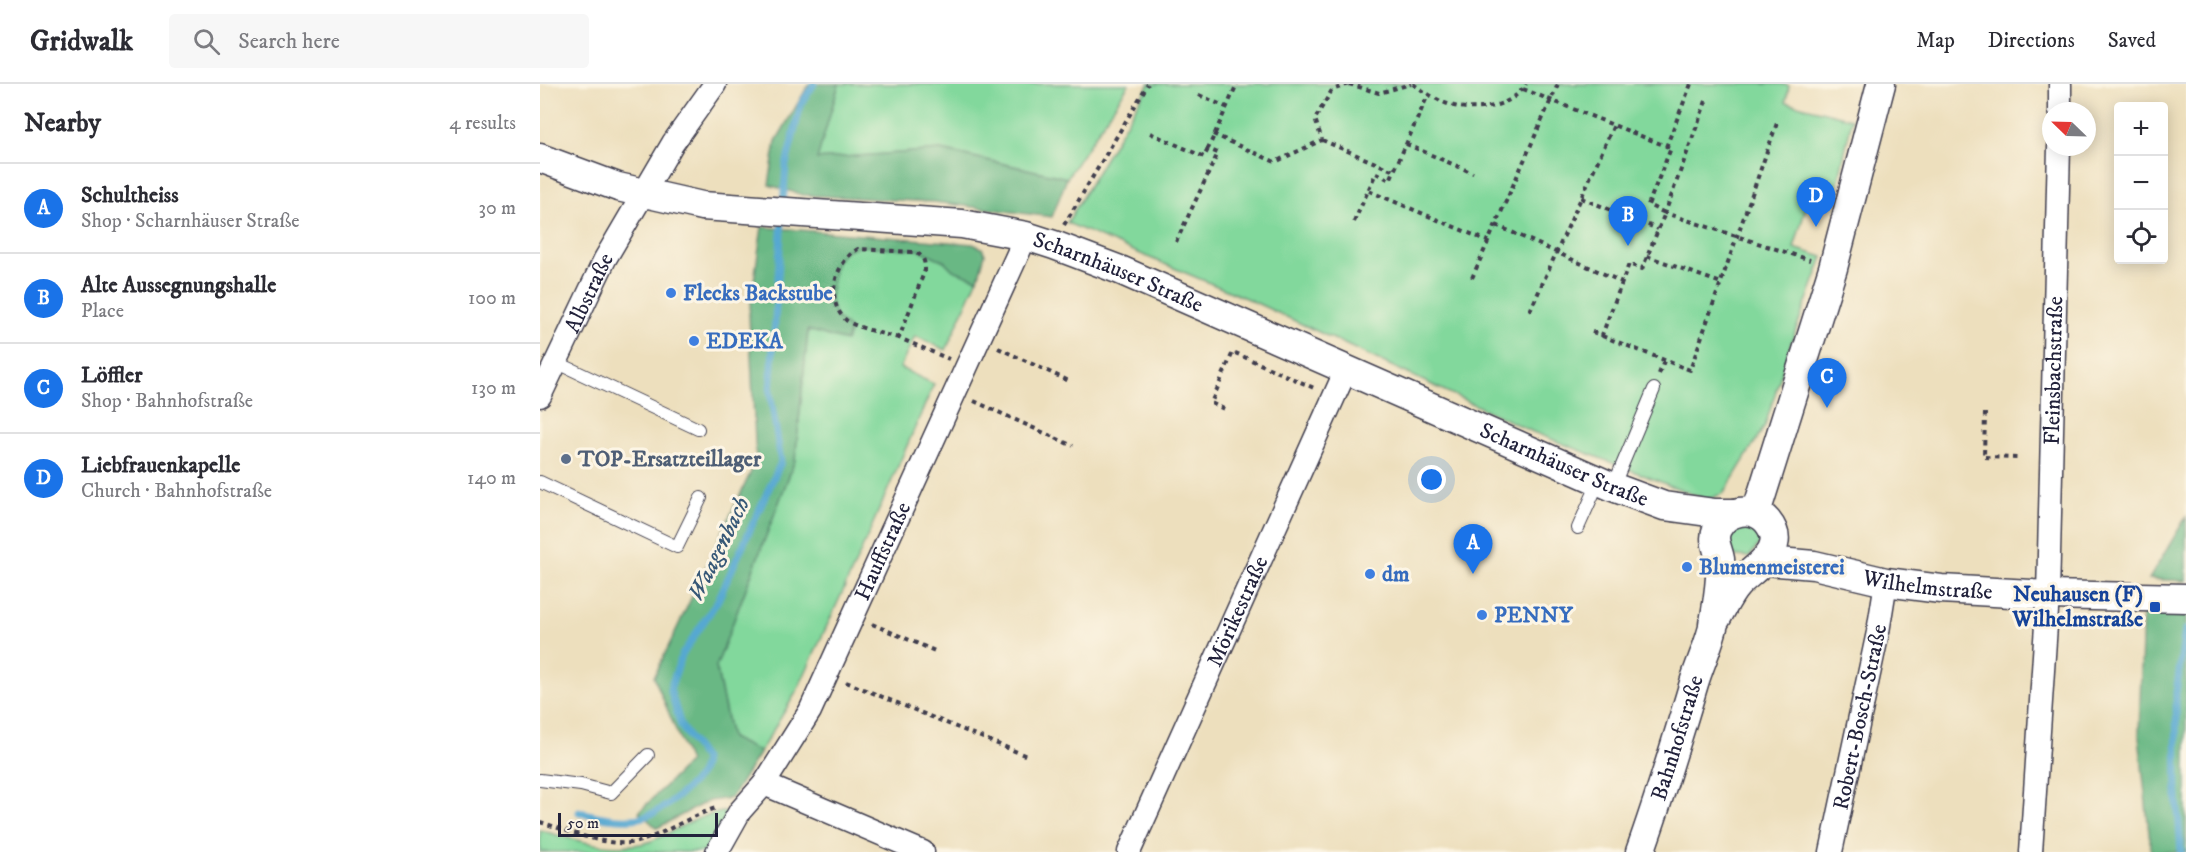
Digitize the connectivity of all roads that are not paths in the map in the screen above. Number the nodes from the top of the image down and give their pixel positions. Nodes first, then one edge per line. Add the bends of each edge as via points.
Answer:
1 (715, 84) edge
2 (1881, 84) edge
3 (2060, 84) edge
4 (2060, 102) edge
5 (2059, 156) edge
6 (540, 159) edge
7 (644, 193) junction
8 (1026, 236) junction
9 (556, 362) junction
10 (1346, 370) junction
11 (1654, 389) dead end
12 (540, 396) edge
13 (698, 429) dead end
14 (540, 482) edge
15 (1606, 484) junction
16 (701, 498) dead end
17 (1664, 506) junction
18 (1745, 513) junction
19 (1578, 528) dead end
20 (1718, 553) junction
21 (1765, 555) junction
22 (1886, 582) junction
23 (2048, 595) junction
24 (2186, 598) edge
25 (1713, 624) junction
26 (648, 755) dead end
27 (540, 780) edge
28 (764, 784) junction
29 (717, 852) edge
30 (923, 852) edge
31 (1129, 852) edge
32 (1640, 852) edge
33 (1831, 852) edge
34 (2031, 852) edge

1 - 7 street, Albstraße
2 - 18 street, Bahnhofstraße via 1833,268
3 - 4 street
5 - 23 street, Fleinsbachstraße
6 - 7 street, Scharnhäuser Straße
7 - 8 street, Scharnhäuser Straße via 702,206 962,224
7 - 9 street, Albstraße via 605,260
8 - 10 street, Scharnhäuser Straße via 1120,270
8 - 28 street, Hauffstraße via 810,711
9 - 12 street, Albstraße
9 - 13 lane
10 - 15 street, Scharnhäuser Straße
10 - 31 street, Mörikestraße
11 - 15 lane
14 - 16 lane via 677,547
15 - 17 street, Scharnhäuser Straße
15 - 19 lane
17 - 18 street, Scharnhäuser Straße
17 - 20 street, Scharnhäuser Straße via 1708,540
18 - 20 street, Bahnhofstraße via 1724,519 1717,529
18 - 21 street via 1766,520 1772,530
20 - 21 street via 1728,565 1747,570
20 - 25 street, Bahnhofstraße via 1720,573
21 - 22 street, Wilhelmstraße
21 - 25 street, Bahnhofstraße via 1735,588
22 - 23 street, Wilhelmstraße
22 - 33 street, Robert-Bosch-Straße
23 - 24 street, Wilhelmstraße
23 - 34 street, Fleinsbachstraße
25 - 32 street, Bahnhofstraße
26 - 27 lane via 611,793
28 - 29 street, Hauffstraße via 740,811
28 - 30 street

